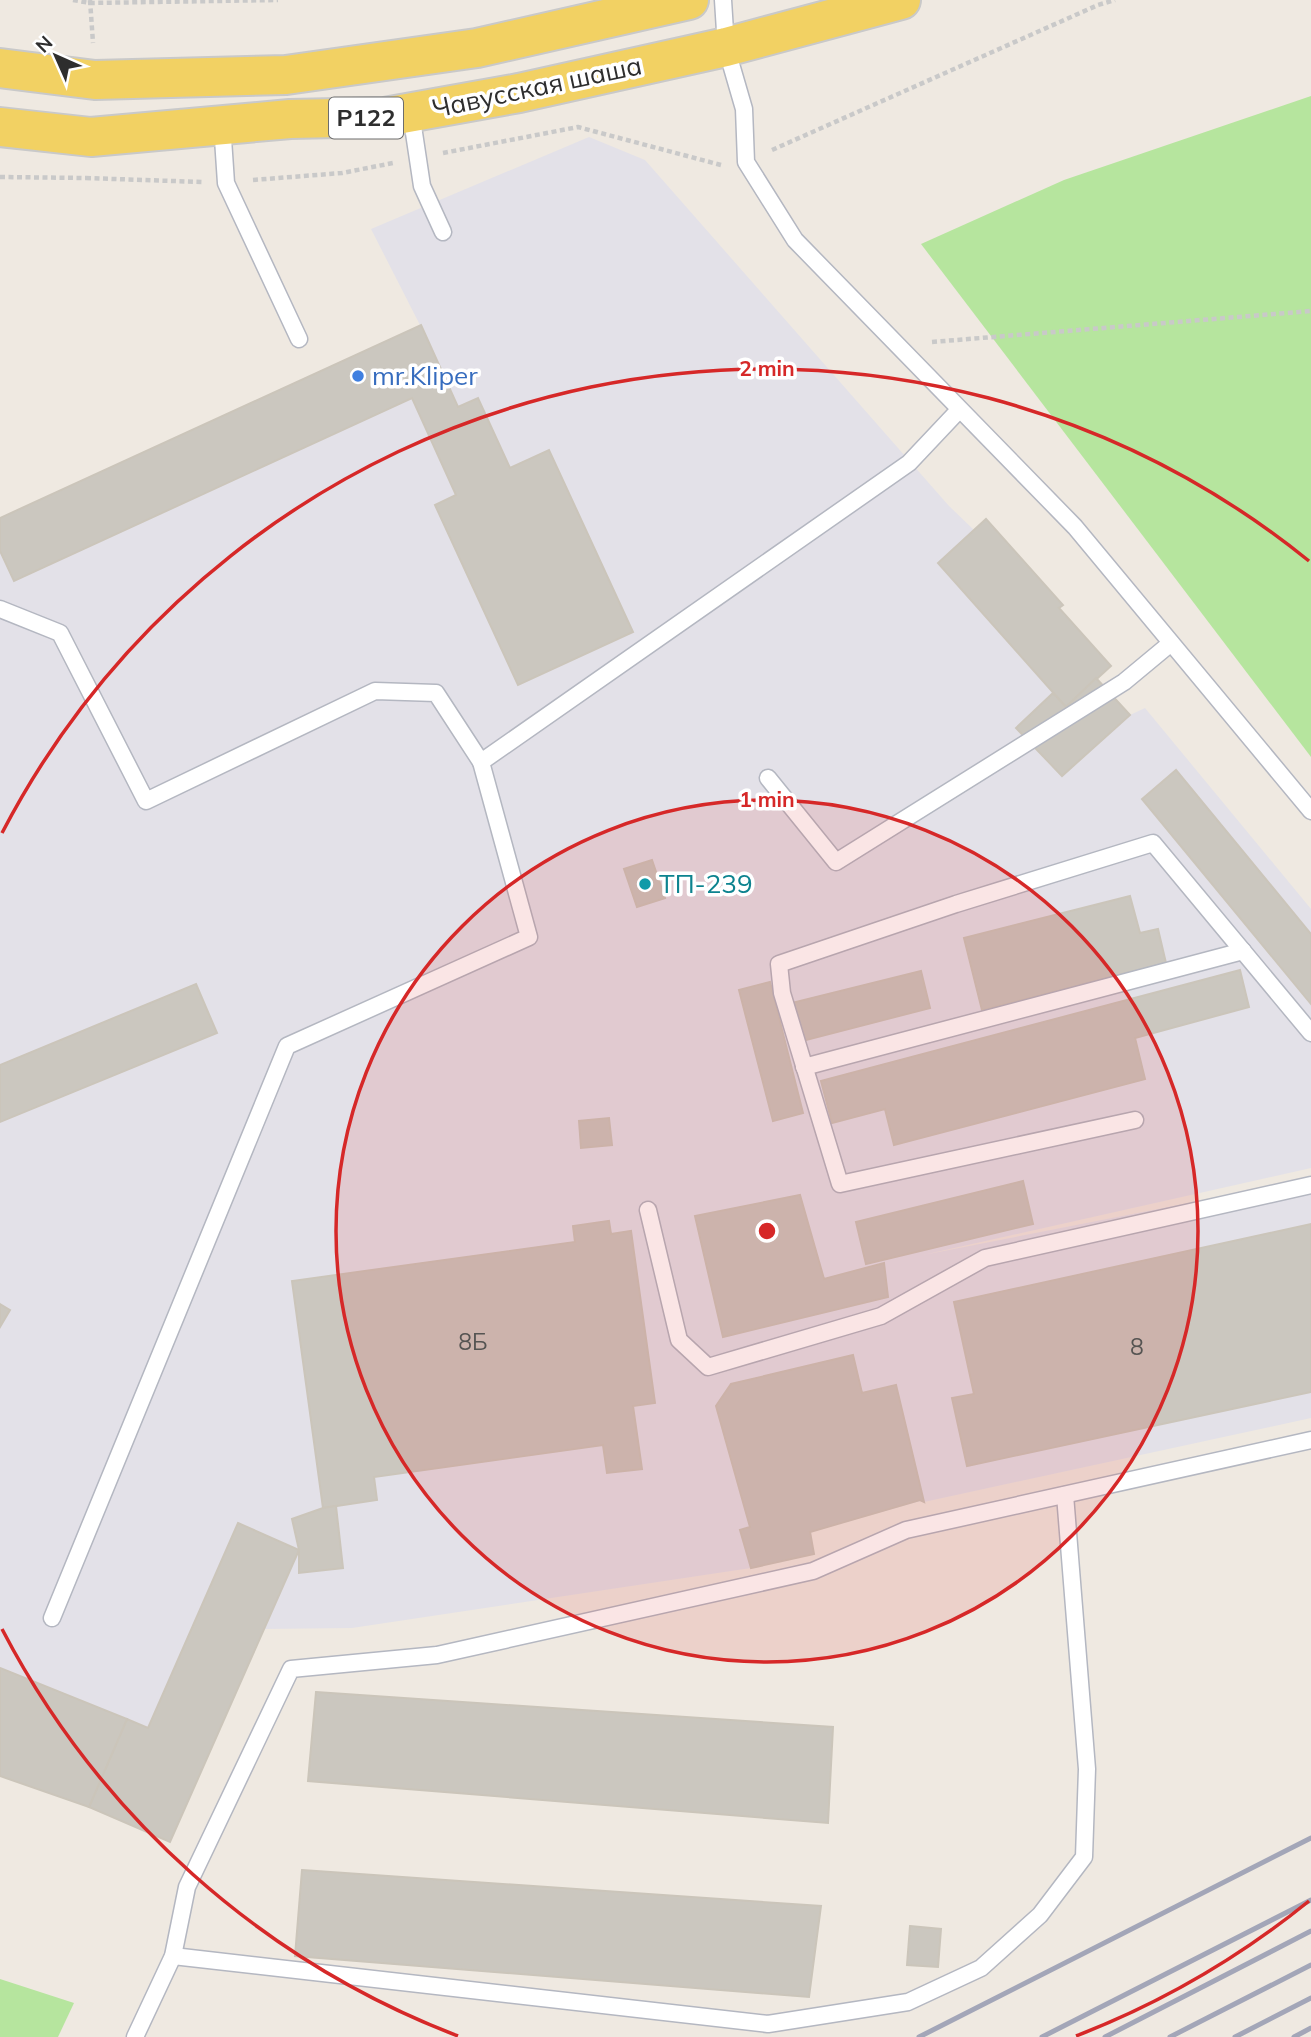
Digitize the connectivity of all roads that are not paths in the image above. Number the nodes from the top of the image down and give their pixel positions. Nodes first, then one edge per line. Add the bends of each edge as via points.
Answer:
1 (689, 0) edge
2 (723, 0) edge
3 (901, 0) edge
4 (726, 47) junction
5 (0, 68) edge
6 (411, 113) junction
7 (222, 124) junction
8 (0, 127) edge
9 (443, 232) dead end
10 (299, 339) dead end
11 (959, 410) junction
12 (0, 609) edge
13 (1171, 643) junction
14 (481, 762) junction
15 (768, 778) dead end
16 (1311, 811) edge
17 (1243, 951) junction
18 (1311, 1033) edge
19 (804, 1067) junction
20 (1135, 1120) dead end
21 (1311, 1185) edge
22 (648, 1210) dead end
23 (1311, 1440) edge
24 (1065, 1495) junction
25 (52, 1618) dead end
26 (173, 1956) junction
27 (135, 2037) edge

1 - 5 main road, Чавусская шаша / Р122 via 477,48 286,75 95,80
2 - 4 lane
3 - 4 main road, Чавусская шаша / Р122
4 - 6 main road, Чавусская шаша / Р122
4 - 11 lane via 744,109 746,162 795,240
6 - 7 main road, Чавусская шаша / Р122
6 - 9 lane via 422,186
7 - 8 main road, Чавусская шаша / Р122 via 91,137
7 - 10 lane via 226,183
11 - 13 lane via 1075,527
11 - 14 lane via 909,463
12 - 14 lane via 61,633 146,801 374,691 436,693
13 - 15 lane via 1124,682 836,862
13 - 16 lane
14 - 25 lane via 529,937 287,1046
17 - 18 lane
17 - 19 lane
17 - 19 lane via 1153,842 779,964 782,993
19 - 20 lane via 840,1184
21 - 22 lane via 985,1258 881,1316 708,1367 679,1339
23 - 24 lane
24 - 26 lane via 906,1530 813,1572 437,1655 291,1668 187,1887
24 - 26 lane via 1087,1769 1084,1857 1040,1915 981,1968 908,2002 768,2024
26 - 27 lane

